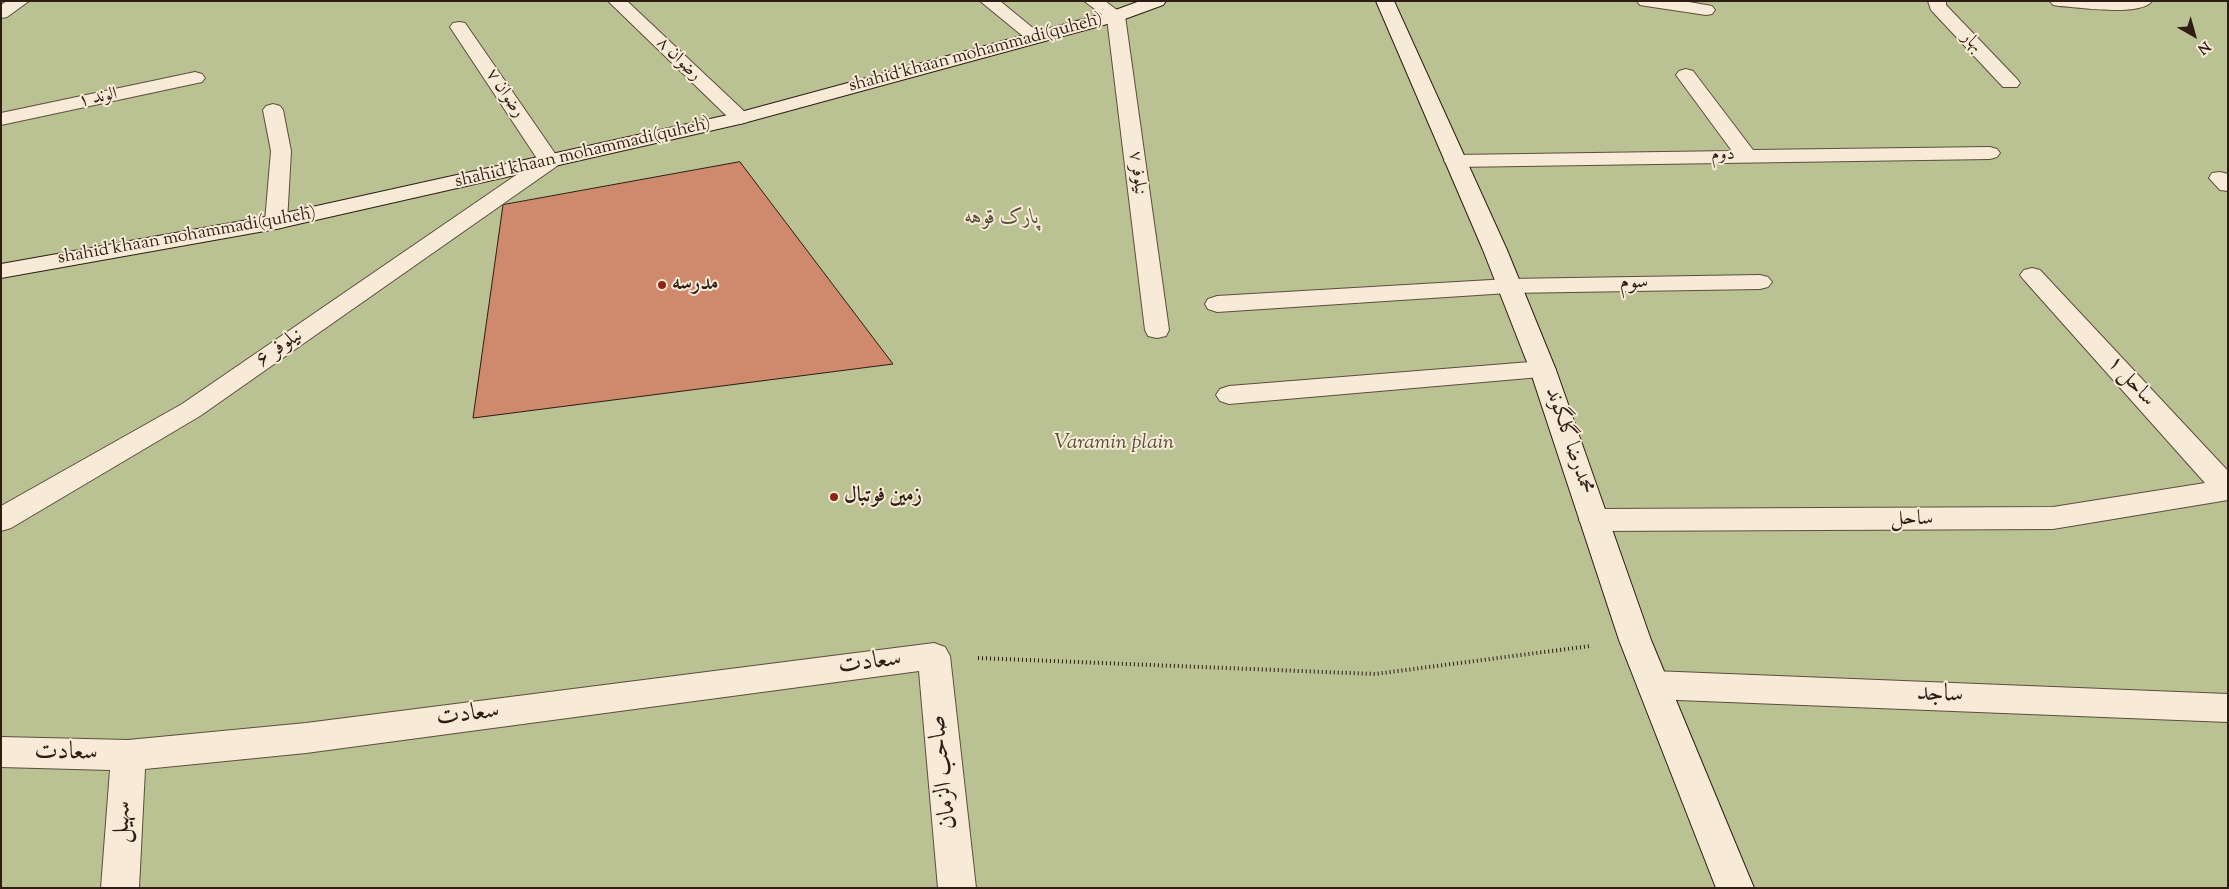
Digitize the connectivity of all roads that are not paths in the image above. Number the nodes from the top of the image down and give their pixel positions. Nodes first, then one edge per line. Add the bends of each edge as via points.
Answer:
1 (20, 1) edge
2 (617, 1) edge
3 (988, 1) edge
4 (1093, 1) edge
5 (1156, 1) edge
6 (1384, 1) edge
7 (1646, 1) edge
8 (1937, 1) edge
9 (2059, 1) edge
10 (2143, 1) edge
11 (1706, 10) dead end
12 (1, 13) edge
13 (1116, 16) junction
14 (459, 27) dead end
15 (1036, 38) junction
16 (1686, 75) dead end
17 (195, 78) dead end
18 (2010, 83) dead end
19 (273, 110) dead end
20 (740, 118) junction
21 (1, 119) edge
22 (1990, 153) dead end
23 (1746, 155) junction
24 (1455, 161) junction
25 (550, 162) junction
26 (276, 222) junction
27 (1, 271) edge
28 (2032, 275) dead end
29 (1760, 282) dead end
30 (1508, 286) junction
31 (1217, 304) dead end
32 (1157, 330) dead end
33 (1543, 370) junction
34 (1229, 395) dead end
35 (2228, 490) edge
36 (1, 520) edge
37 (1594, 520) junction
38 (934, 656) joint
39 (1653, 685) junction
40 (2228, 708) edge
41 (1, 752) edge
42 (128, 755) junction
43 (120, 888) edge
44 (957, 888) edge
45 (1735, 888) edge

1 - 12 street
2 - 20 street, رضوان ۸
3 - 15 street
4 - 13 street
5 - 13 street, shahid khaan mohammadi(quheh)
6 - 24 street, محمدرضا گلگوند
7 - 11 street
8 - 18 street, بهار via 1937,6
9 - 10 street via 2133,4
13 - 15 street, shahid khaan mohammadi(quheh)
13 - 32 street, نیلوفر ۷
14 - 25 street, رضوان ۷
15 - 20 street, shahid khaan mohammadi(quheh)
16 - 23 street
17 - 21 street, الوند ۱
19 - 26 street via 282,150
20 - 25 street, shahid khaan mohammadi(quheh)
22 - 23 street, دوم
23 - 24 street, دوم
24 - 30 street, محمدرضا گلگوند
25 - 26 street, shahid khaan mohammadi(quheh)
25 - 36 street, نیلوفر ۶ via 191,410
26 - 27 street, shahid khaan mohammadi(quheh)
28 - 35 street, ساحل ۱
29 - 30 street, سوم
30 - 31 street, سوم
30 - 33 street, محمدرضا گلگوند
33 - 34 street
33 - 37 street, محمدرضا گلگوند
35 - 37 street, ساحل via 2053,518
37 - 39 street, محمدرضا گلگوند
38 - 42 street, سعادت via 306,738
38 - 44 street, صاحب الزمان
39 - 40 street, ساجد
39 - 45 street, محمدرضا گلگوند
41 - 42 street, سعادت
42 - 43 street, سهیل

